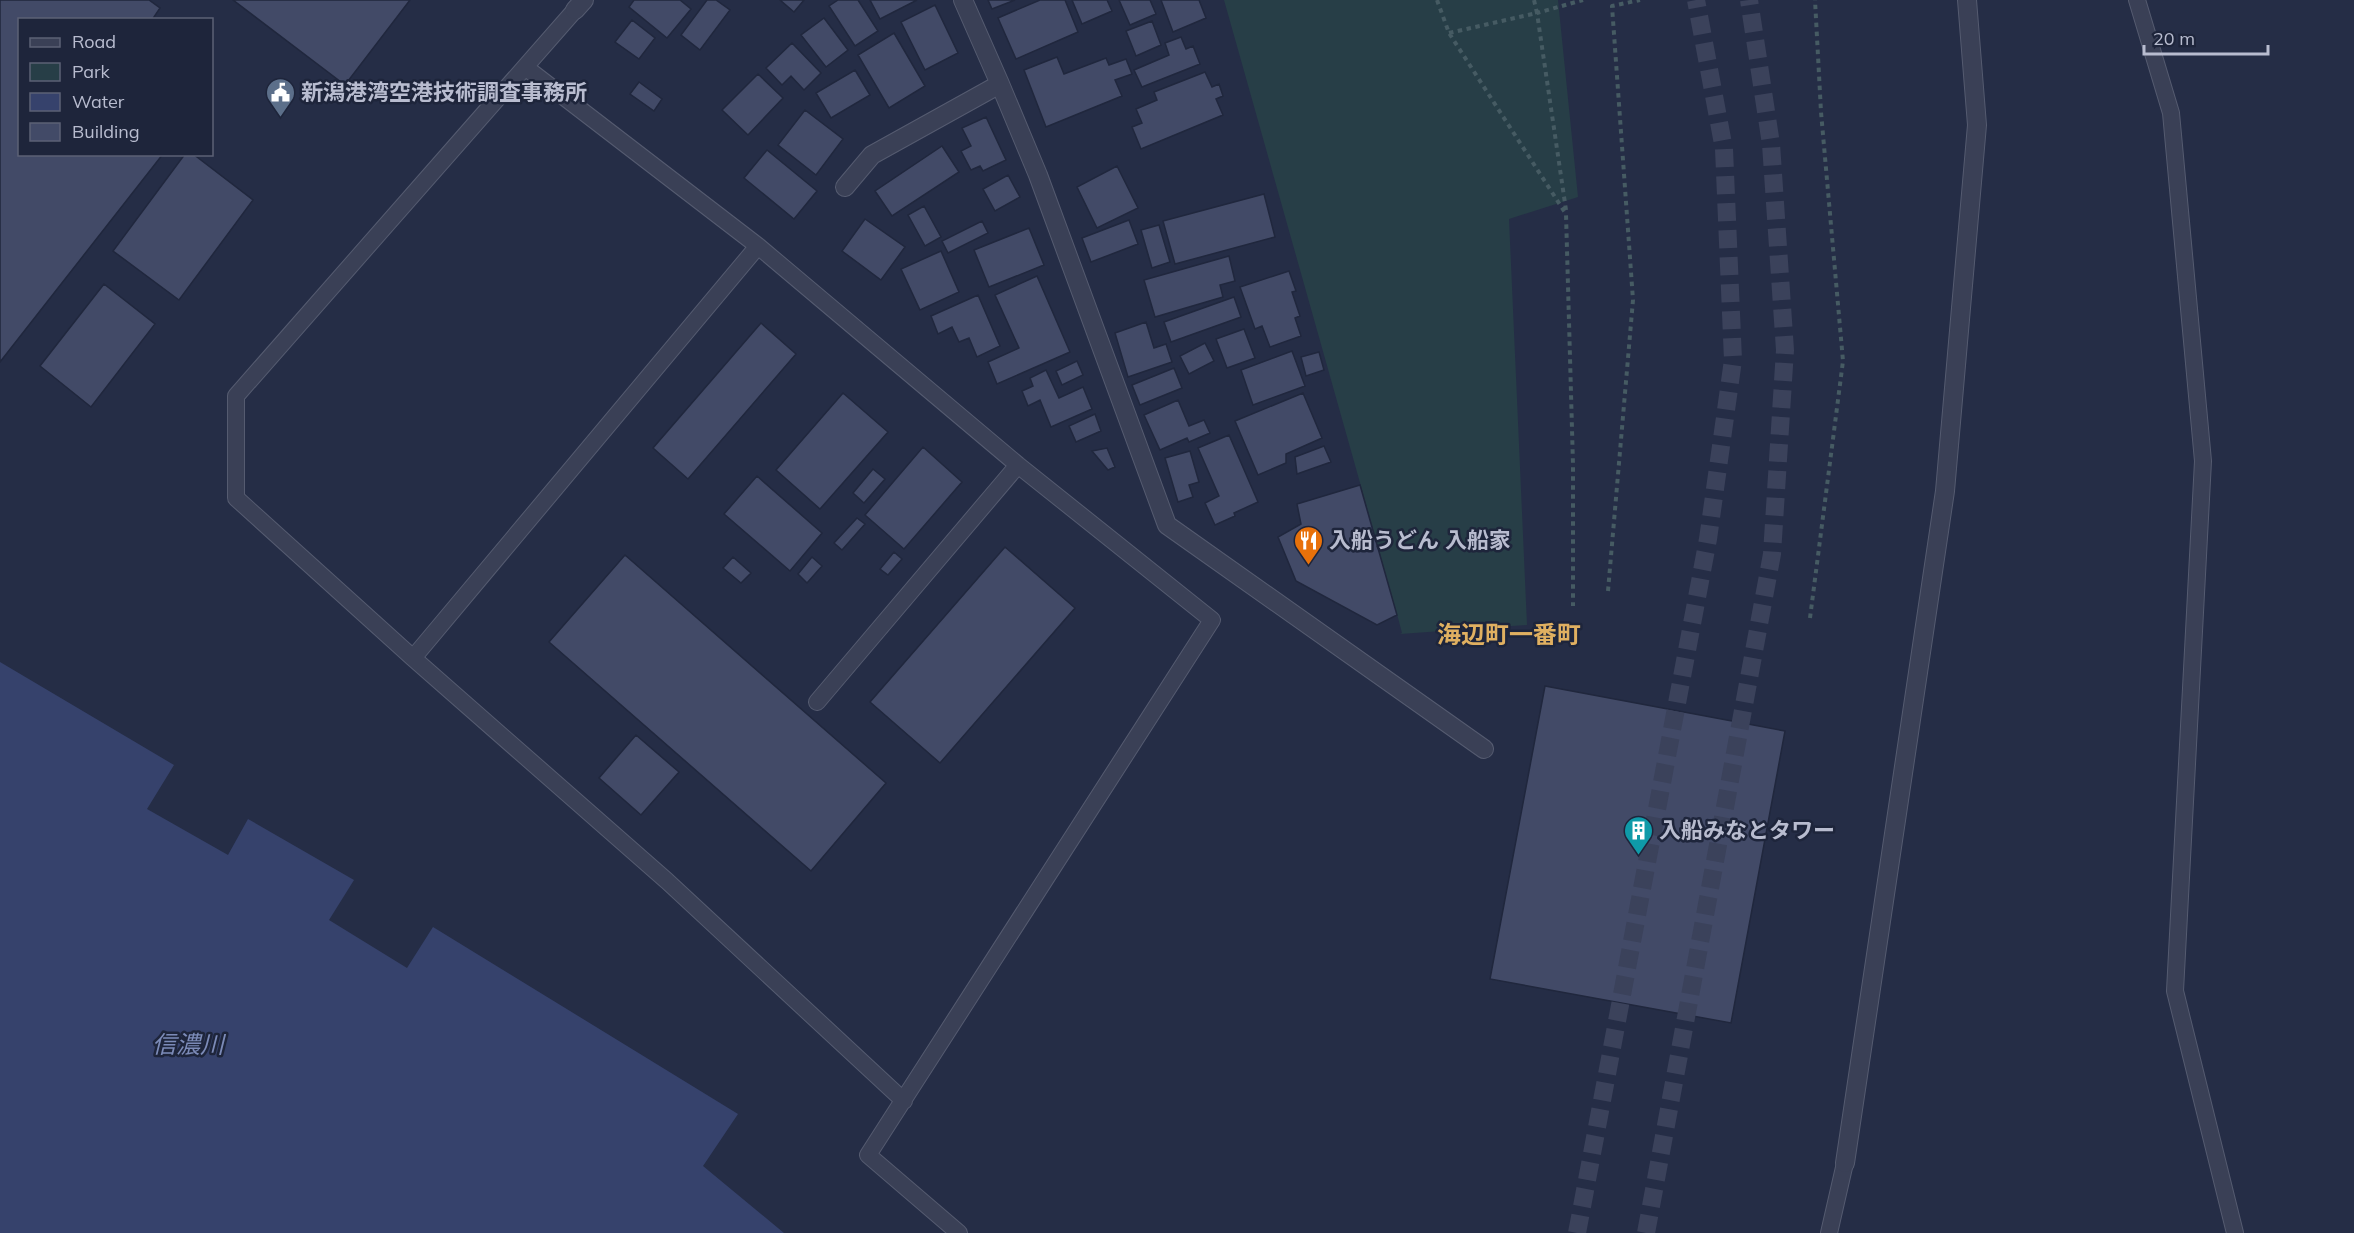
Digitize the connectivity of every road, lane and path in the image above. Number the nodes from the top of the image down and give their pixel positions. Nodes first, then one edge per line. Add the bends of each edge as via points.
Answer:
1 (963, 0) edge
2 (1437, 0) edge
3 (1534, 0) edge
4 (1583, 0) edge
5 (1640, 0) edge
6 (1815, 0) edge
7 (1967, 0) edge
8 (2137, 0) edge
9 (580, 5) edge
10 (1537, 14) junction
11 (1449, 33) junction
12 (525, 67) junction
13 (1000, 84) junction
14 (845, 187) dead end
15 (1566, 214) junction
16 (758, 246) junction
17 (1018, 465) junction
18 (1608, 591) dead end
19 (1573, 606) dead end
20 (1809, 618) dead end
21 (413, 658) junction
22 (817, 702) dead end
23 (1484, 749) dead end
24 (904, 1101) junction
25 (1845, 1163) joint
26 (959, 1233) edge
27 (1829, 1233) edge
28 (2235, 1233) edge

1 - 13 street
2 - 11 path
3 - 10 path
4 - 10 path
5 - 18 path via 1612,6 1633,300
6 - 20 path via 1843,361
7 - 25 street via 1977,125 1945,491
8 - 28 lane via 2171,113 2202,461 2175,991
9 - 12 lane
10 - 11 path
10 - 15 path
11 - 15 path
12 - 16 lane
12 - 21 lane via 236,396 236,498
13 - 14 street via 872,155
13 - 23 street via 1038,175 1167,525
15 - 19 path
16 - 17 lane
16 - 21 lane
17 - 22 lane
17 - 24 lane via 1212,620
21 - 24 lane via 667,882
24 - 26 lane via 868,1155
25 - 27 lane

